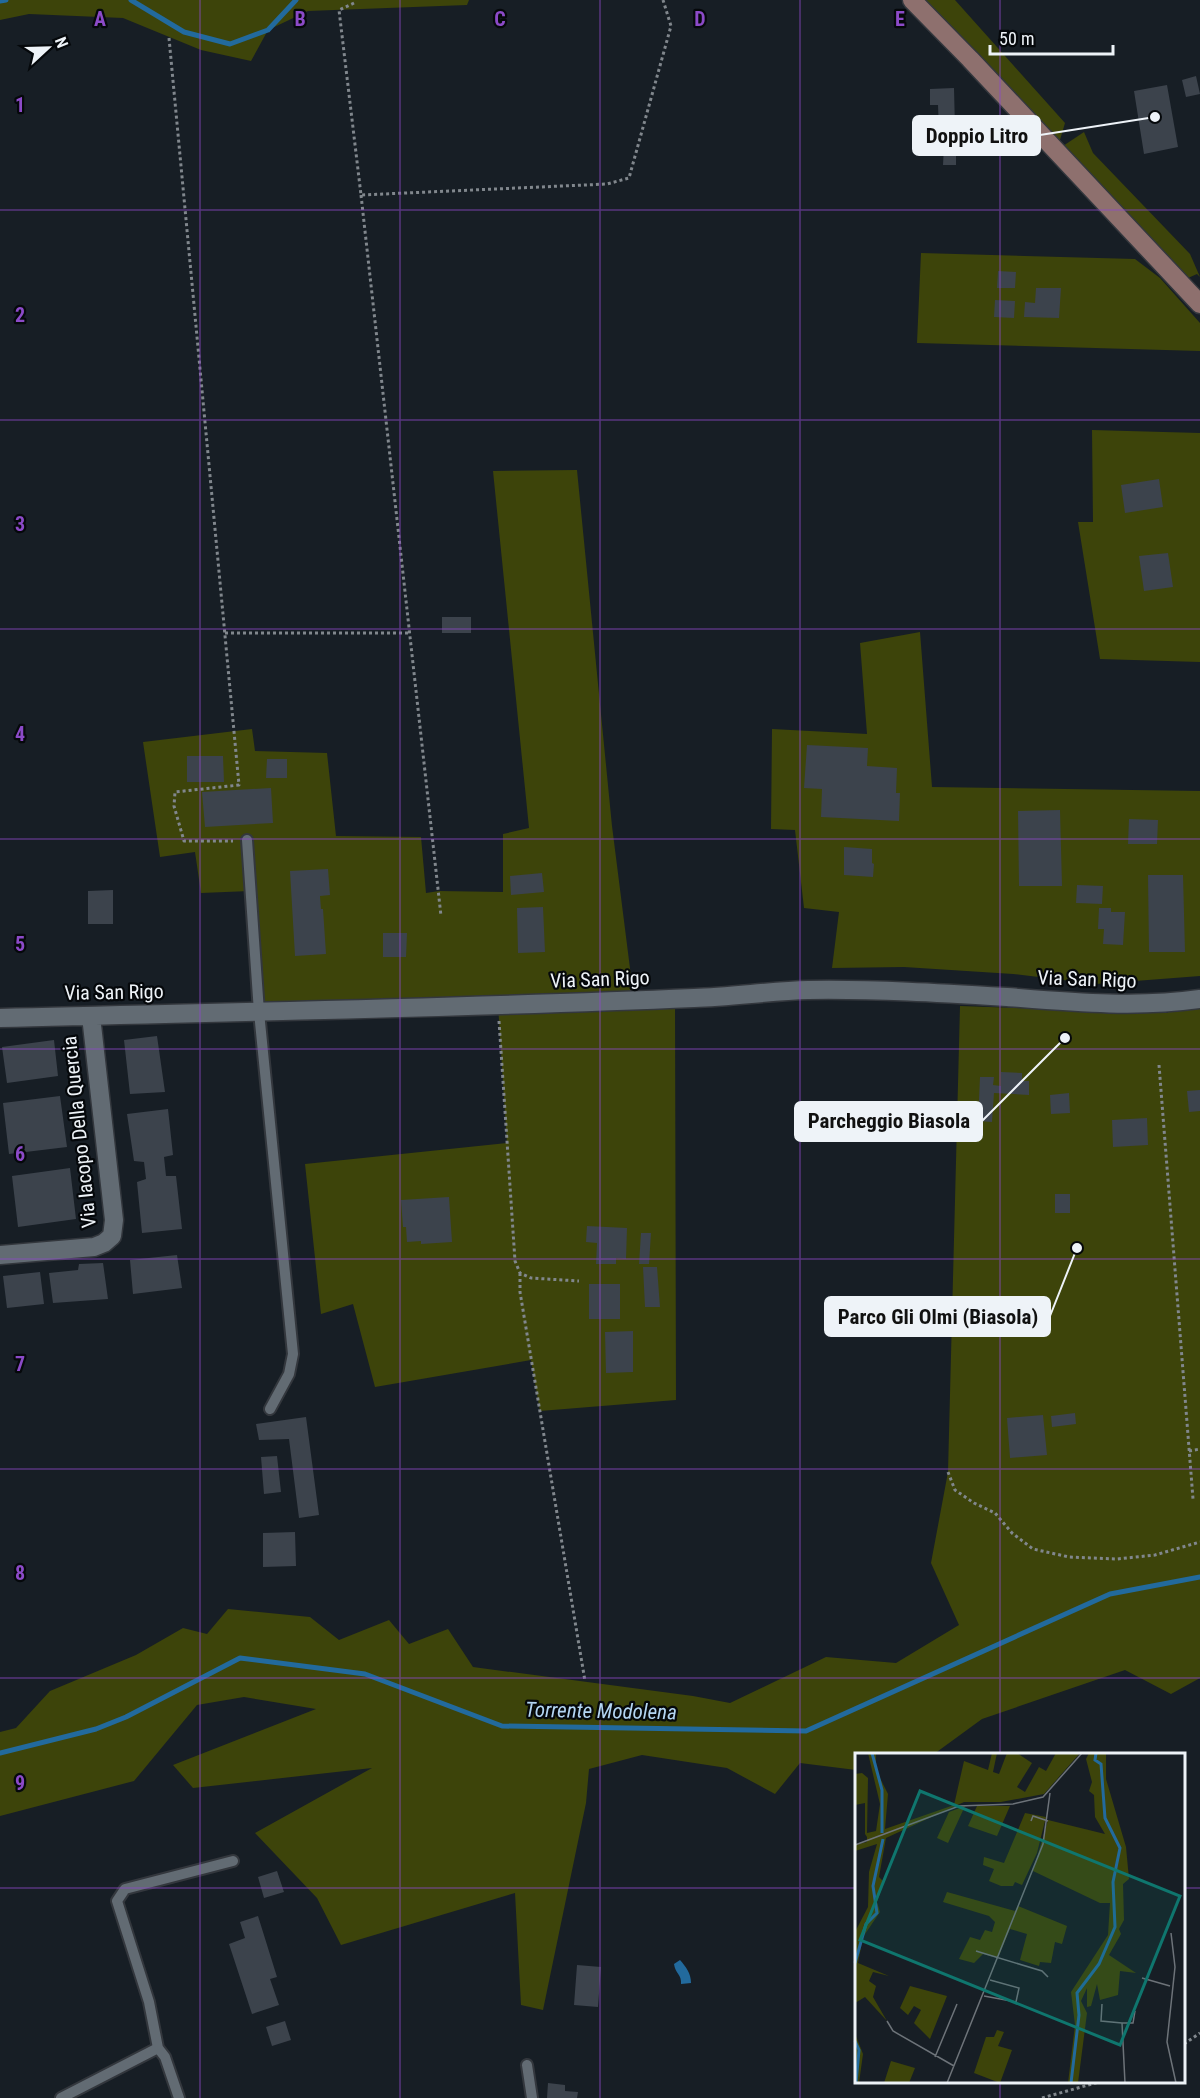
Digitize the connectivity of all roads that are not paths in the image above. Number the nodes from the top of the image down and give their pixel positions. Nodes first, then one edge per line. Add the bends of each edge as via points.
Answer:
1 (912, 0) edge
2 (1200, 304) edge
3 (247, 840) road end
4 (1200, 999) edge
5 (260, 1012) junction
6 (91, 1016) junction
7 (0, 1018) edge
8 (0, 1255) edge
9 (270, 1409) dead end
10 (233, 1861) dead end
11 (158, 2048) junction
12 (527, 2065) dead end
13 (61, 2098) edge
14 (179, 2098) edge
15 (532, 2098) edge

1 - 2 street
3 - 5 lane
4 - 5 street, Via San Rigo via 1112,1004 885,990 817,990 696,998
5 - 6 street, Via San Rigo
5 - 9 lane via 293,1354 289,1374
6 - 7 street, Via San Rigo
6 - 8 street, Via Iacopo Della Quercia via 114,1220 112,1236 94,1247
10 - 11 lane via 125,1889 117,1901 149,2002
11 - 13 lane
11 - 14 lane via 165,2056
12 - 15 lane

